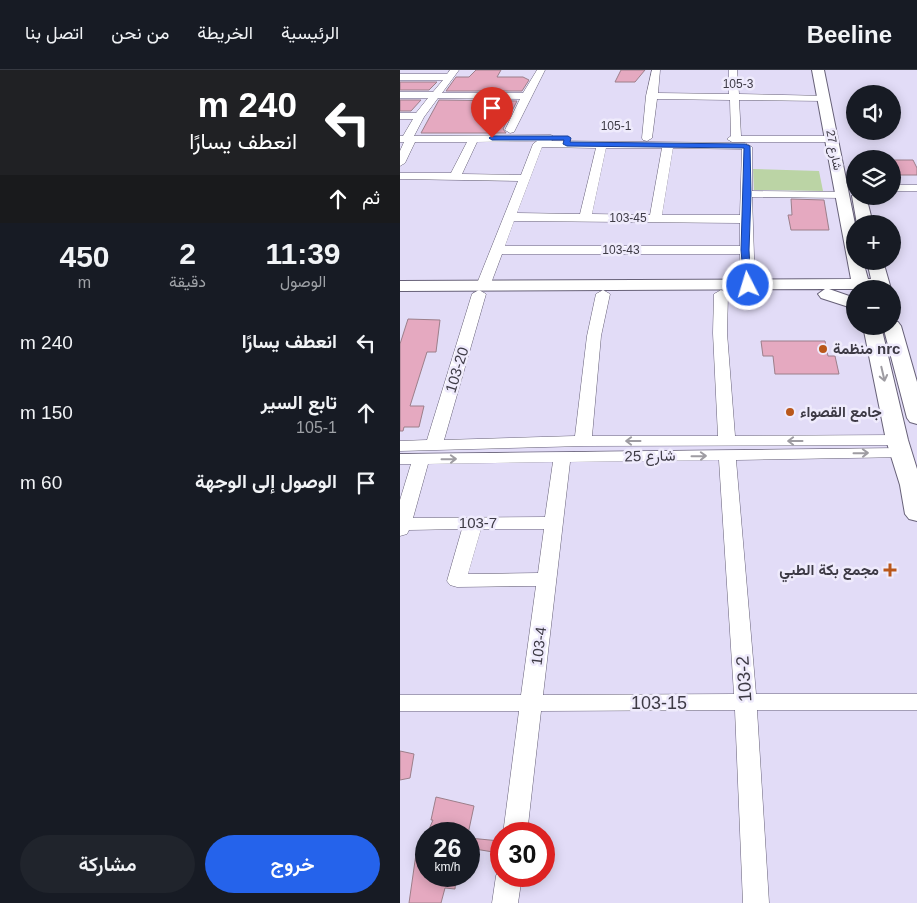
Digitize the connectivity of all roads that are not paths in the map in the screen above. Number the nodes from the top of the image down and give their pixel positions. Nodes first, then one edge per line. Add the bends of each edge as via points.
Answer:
1 (541, 70) edge
2 (656, 70) edge
3 (733, 70) edge
4 (818, 70) edge
5 (829, 70) edge
6 (452, 73) edge
7 (400, 77) edge
8 (400, 95) edge
9 (436, 96) junction
10 (526, 96) junction
11 (651, 96) junction
12 (733, 97) junction
13 (831, 98) junction
14 (400, 116) edge
15 (419, 116) junction
16 (510, 130) dead end
17 (474, 138) junction
18 (647, 138) junction
19 (406, 139) edge
20 (832, 140) junction
21 (567, 141) junction
22 (741, 142) junction
23 (602, 144) junction
24 (668, 145) junction
25 (400, 163) edge
26 (400, 176) edge
27 (455, 177) junction
28 (524, 178) junction
29 (901, 188) edge
30 (917, 188) edge
31 (747, 194) junction
32 (843, 195) junction
33 (846, 215) edge
34 (510, 217) junction
35 (585, 218) junction
36 (655, 218) junction
37 (746, 219) junction
38 (496, 250) junction
39 (745, 250) junction
40 (851, 270) edge
41 (748, 285) junction
42 (400, 286) edge
43 (828, 289) junction
44 (846, 289) edge
45 (481, 290) junction
46 (400, 294) edge
47 (603, 294) junction
48 (722, 294) junction
49 (846, 299) edge
50 (874, 335) edge
51 (894, 335) edge
52 (917, 418) edge
53 (583, 441) junction
54 (400, 446) edge
55 (434, 446) junction
56 (899, 447) junction
57 (727, 448) junction
58 (562, 457) junction
59 (400, 459) edge
60 (421, 459) junction
61 (917, 514) edge
62 (554, 522) junction
63 (473, 523) junction
64 (401, 527) edge
65 (547, 579) junction
66 (917, 702) edge
67 (532, 703) junction
68 (746, 703) junction
69 (400, 704) edge
70 (517, 822) edge
71 (507, 887) edge
72 (505, 903) edge
73 (756, 903) edge

1 - 10 street
2 - 11 street
3 - 12 street
4 - 13 main road, شارع 27
5 - 13 main road, شارع 27
6 - 7 street
6 - 9 street
8 - 9 street
9 - 10 street
9 - 15 street
10 - 16 street
11 - 12 street, 105-3
11 - 18 street
12 - 13 street, 105-3
12 - 22 street
13 - 20 main road, شارع 27
14 - 15 street
15 - 19 street
17 - 19 street, 105-1
17 - 21 street, 105-1
17 - 27 street
18 - 21 street, 105-1
18 - 22 street, 105-1
19 - 25 street
20 - 22 street, 105-1
20 - 32 main road, شارع 27
21 - 23 street
21 - 28 street, 103-20 via 538,144
22 - 24 street
22 - 31 street via 747,147
23 - 24 street
23 - 35 street
24 - 36 street
26 - 27 street
27 - 28 street
28 - 34 street, 103-20
29 - 30 street
31 - 32 street
31 - 37 street
32 - 33 main road, شارع 27
34 - 35 street, 103-45
34 - 38 street, 103-20
35 - 36 street, 103-45
36 - 37 street, 103-45
37 - 39 street
38 - 39 street, 103-43
38 - 45 street, 103-20
39 - 41 street
40 - 43 main road via 846,279
41 - 43 main road
41 - 45 main road
42 - 45 main road
43 - 44 main road
43 - 48 main road
43 - 49 main road
45 - 46 main road
45 - 47 main road
45 - 55 street, 103-20
47 - 48 main road
47 - 53 street via 594,336
48 - 57 street, 103-2 via 720,333
50 -> 56 main road
51 - 52 main road
53 - 55 street, شارع 25
57 -> 53 street, شارع 25
54 - 55 street, شارع 25
56 - 57 street, شارع 25
56 - 61 main road
58 -> 57 street, شارع 25
57 - 68 street, 103-2
60 -> 58 street, شارع 25
58 - 62 street, 103-4
59 - 60 street, شارع 25
60 - 64 street
62 - 63 street, 103-7
62 - 65 street, 103-4
63 - 64 street, 103-7
63 - 65 street via 457,581
65 - 67 street, 103-4
66 - 68 street, 103-15
67 - 68 street, 103-15
67 - 69 street, 103-15
67 - 70 street, 103-4
68 - 73 street, 103-2
71 - 72 street

